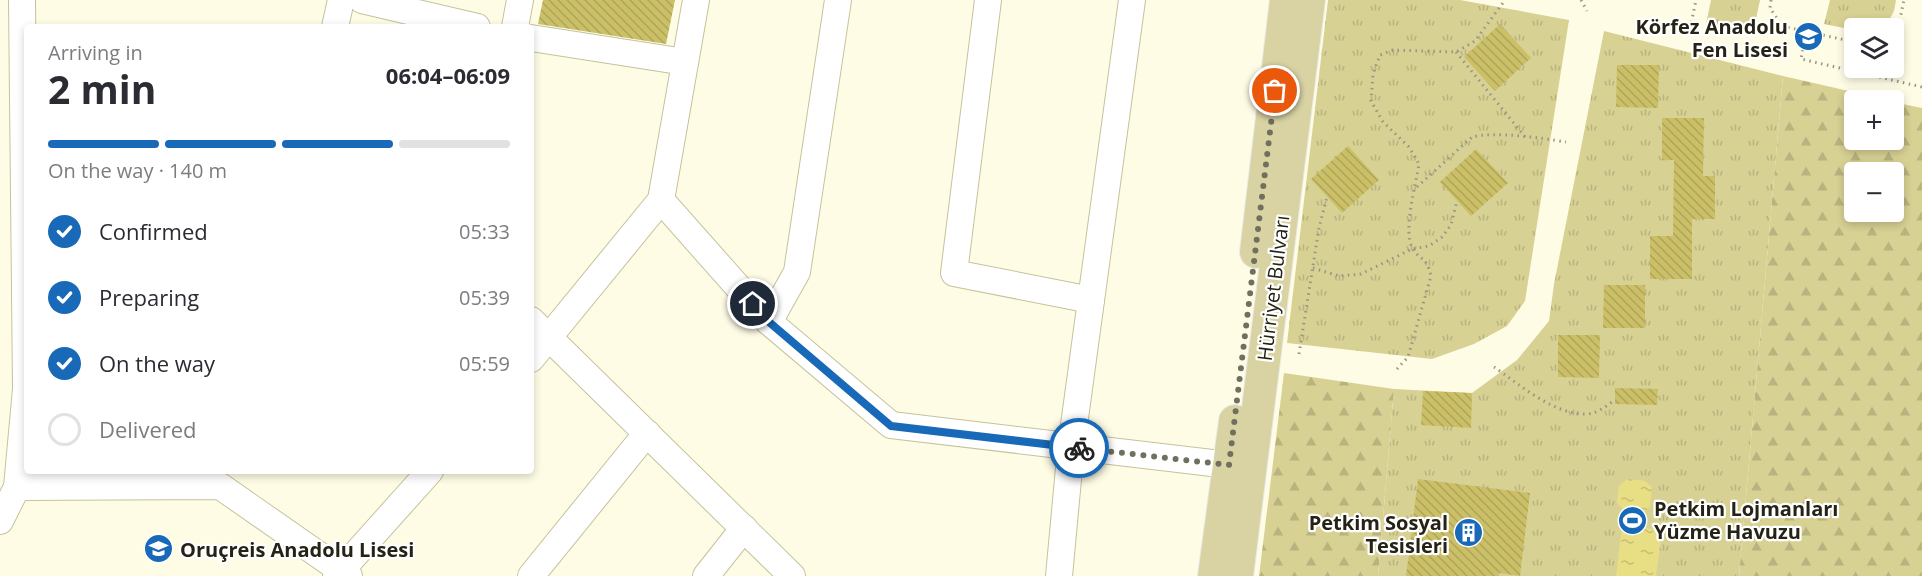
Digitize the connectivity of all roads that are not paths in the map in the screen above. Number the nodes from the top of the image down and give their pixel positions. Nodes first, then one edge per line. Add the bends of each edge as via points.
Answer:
1 (22, 0) edge
2 (341, 0) edge
3 (362, 0) edge
4 (520, 0) edge
5 (696, 0) edge
6 (838, 0) edge
7 (988, 0) edge
8 (1132, 0) edge
9 (1286, 0) edge
10 (1309, 0) edge
11 (336, 24) edge
12 (464, 24) edge
13 (516, 24) edge
14 (534, 38) edge
15 (685, 62) junction
16 (17, 115) edge
17 (661, 200) junction
18 (1091, 300) junction
19 (769, 322) junction
20 (534, 323) edge
21 (24, 328) edge
22 (550, 338) junction
23 (534, 356) edge
24 (24, 411) edge
25 (646, 434) junction
26 (1071, 447) junction
27 (1229, 465) junction
28 (427, 474) edge
29 (226, 479) edge
30 (17, 487) junction
31 (0, 521) edge
32 (744, 528) junction
33 (342, 574) edge
34 (531, 576) edge
35 (706, 576) edge
36 (792, 576) edge
37 (1059, 576) edge
38 (1214, 576) edge
39 (1237, 576) edge

1 - 16 street
2 - 11 street
3 - 12 street
4 - 13 street
5 - 15 street
6 - 19 street via 797,272
7 - 18 street via 954,273
8 - 18 street
9 - 27 main road, Hürriyet Bulvarı
10 - 39 main road, Hürriyet Bulvarı
14 - 15 street
15 - 17 street
16 - 21 street
17 - 19 street
17 - 22 street
18 - 26 street
19 - 26 street via 891,426
20 - 22 street
22 - 23 street
22 - 25 street
24 - 30 street
25 - 32 street
25 - 34 street
26 - 27 street
26 - 37 street
27 - 38 main road, Hürriyet Bulvarı
28 - 33 street
29 - 30 street
29 - 33 street
30 - 31 street
32 - 35 street
32 - 36 street

